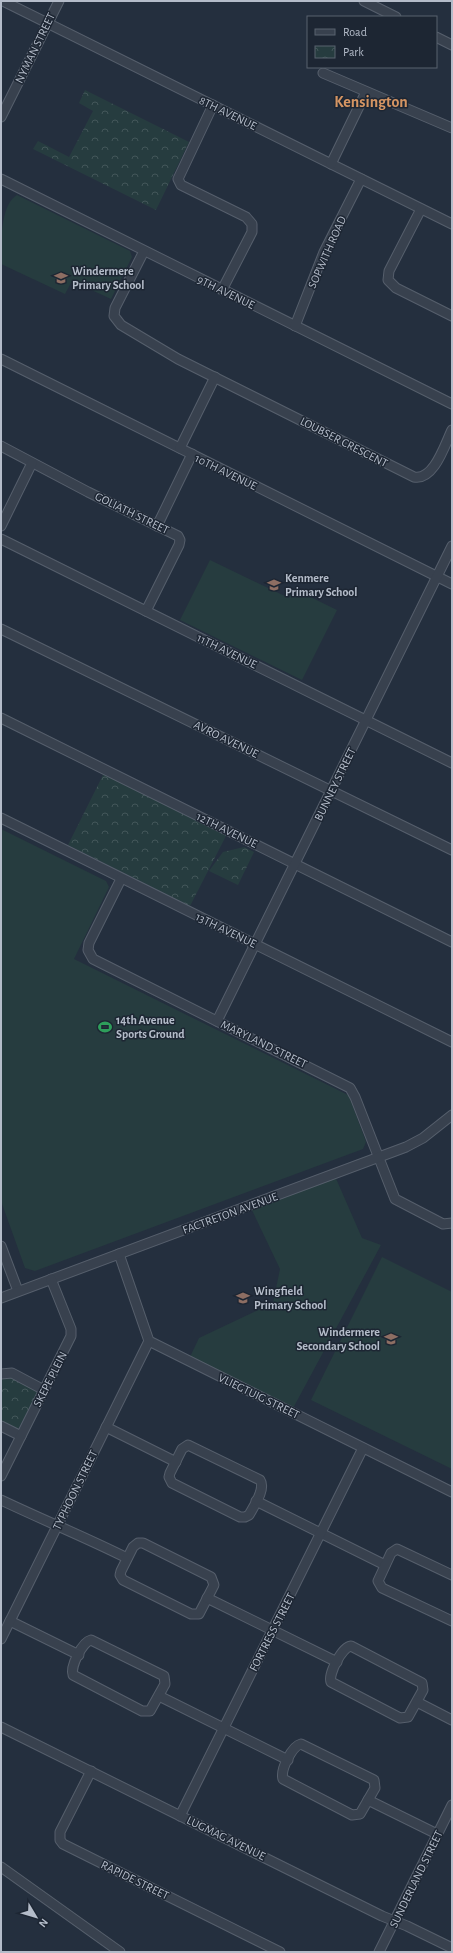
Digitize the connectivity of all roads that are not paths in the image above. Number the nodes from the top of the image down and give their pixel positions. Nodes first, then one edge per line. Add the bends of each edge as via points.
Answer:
1 (3, 1) edge
2 (59, 1) edge
3 (364, 1) edge
4 (394, 16) edge
5 (48, 23) junction
6 (437, 38) edge
7 (452, 45) edge
8 (323, 73) dead end
9 (366, 92) junction
10 (213, 105) junction
11 (1, 117) edge
12 (452, 128) edge
13 (331, 164) junction
14 (1, 179) edge
15 (361, 179) junction
16 (421, 209) junction
17 (452, 224) edge
18 (144, 251) junction
19 (222, 290) junction
20 (452, 316) edge
21 (295, 326) junction
22 (1, 359) edge
23 (215, 377) junction
24 (452, 404) edge
25 (452, 430) edge
26 (1, 446) edge
27 (180, 448) junction
28 (192, 454) junction
29 (32, 462) junction
30 (1, 526) edge
31 (157, 526) junction
32 (1, 539) edge
33 (452, 546) edge
34 (437, 576) junction
35 (452, 584) edge
36 (146, 611) junction
37 (1, 629) edge
38 (1, 718) edge
39 (366, 720) junction
40 (452, 763) edge
41 (331, 790) junction
42 (1, 818) edge
43 (452, 850) edge
44 (295, 864) junction
45 (121, 879) junction
46 (452, 942) edge
47 (255, 945) junction
48 (217, 1021) junction
49 (452, 1042) edge
50 (452, 1115) edge
51 (378, 1158) junction
52 (452, 1223) edge
53 (1, 1246) edge
54 (119, 1254) junction
55 (50, 1279) junction
56 (18, 1291) junction
57 (1, 1298) edge
58 (149, 1341) junction
59 (1, 1374) edge
60 (44, 1390) junction
61 (1, 1426) edge
62 (106, 1427) junction
63 (21, 1436) junction
64 (363, 1448) junction
65 (176, 1462) junction
66 (1, 1476) edge
67 (452, 1492) edge
68 (1, 1500) edge
69 (256, 1501) junction
70 (57, 1527) junction
71 (321, 1534) junction
72 (127, 1558) junction
73 (385, 1565) junction
74 (452, 1575) edge
75 (207, 1598) junction
76 (10, 1621) junction
77 (452, 1621) edge
78 (272, 1631) junction
79 (1, 1639) edge
80 (79, 1655) junction
81 (337, 1662) junction
82 (159, 1696) junction
83 (417, 1702) junction
84 (452, 1720) edge
85 (1, 1727) edge
86 (224, 1728) junction
87 (288, 1760) junction
88 (91, 1771) junction
89 (368, 1800) junction
90 (452, 1805) edge
91 (180, 1816) junction
92 (437, 1834) junction
93 (1, 1867) edge
94 (395, 1921) junction
95 (452, 1948) edge
96 (120, 1952) edge
97 (280, 1952) edge
98 (379, 1952) edge

1 - 5 street, 8TH AVENUE
2 - 5 street, NYMAN STREET
3 - 4 street
5 - 10 street, 8TH AVENUE
5 - 11 street, NYMAN STREET
6 - 7 street
8 - 9 street
9 - 12 street
9 - 13 street
10 - 13 street, 8TH AVENUE
10 - 19 street via 178,179 181,185 246,217 252,224 252,232
13 - 15 street, 8TH AVENUE
14 - 18 street, 9TH AVENUE
15 - 16 street, 8TH AVENUE
15 - 21 street, SOPWITH ROAD via 324,252
16 - 17 street, 8TH AVENUE
16 - 20 street via 389,271 388,280 396,288
18 - 19 street, 9TH AVENUE
18 - 23 street, LOUBSER CRESCENT via 116,308 115,319 178,359
19 - 21 street, 9TH AVENUE
21 - 24 street, 9TH AVENUE
22 - 27 street, 10TH AVENUE
23 - 25 street, LOUBSER CRESCENT via 418,478 427,476 432,471
23 - 27 street
26 - 29 street, GOLIATH STREET
27 - 28 street, 10TH AVENUE
28 - 31 street
28 - 34 street, 10TH AVENUE
29 - 30 street
29 - 31 street, GOLIATH STREET
31 - 36 street, GOLIATH STREET via 177,535 180,542
32 - 36 street, 11TH AVENUE
33 - 34 street, BUNNEY STREET
34 - 35 street, 10TH AVENUE
34 - 39 street, BUNNEY STREET
36 - 39 street, 11TH AVENUE
37 - 41 street, AVRO AVENUE
38 - 44 street, 12TH AVENUE
39 - 40 street, 11TH AVENUE
39 - 41 street, BUNNEY STREET
41 - 43 street, AVRO AVENUE
41 - 44 street, BUNNEY STREET
42 - 45 street, 13TH AVENUE
44 - 46 street, 12TH AVENUE
44 - 47 street, BUNNEY STREET
45 - 47 street, 13TH AVENUE
45 - 48 street, MARYLAND STREET via 89,943 91,957
47 - 48 street, BUNNEY STREET
47 - 49 street, 13TH AVENUE
48 - 51 street, MARYLAND STREET via 350,1088
50 - 51 street, FACTRETON AVENUE via 423,1138
51 - 52 street, MARYLAND STREET via 395,1199 443,1224
51 - 54 street, FACTRETON AVENUE
53 - 56 street
54 - 55 street, FACTRETON AVENUE
54 - 58 street
55 - 56 street, FACTRETON AVENUE
55 - 60 street, SKEPE PLEIN via 72,1333
56 - 57 street, FACTRETON AVENUE
58 - 62 street, TYPHOON STREET
58 - 64 street, VLIEGTUIG STREET
59 - 60 street via 12,1374
60 - 63 street, SKEPE PLEIN
61 - 63 street
62 - 65 street
62 - 70 street, TYPHOON STREET
63 - 66 street, SKEPE PLEIN
64 - 67 street, VLIEGTUIG STREET
64 - 71 street, FORTRESS STREET
65 - 69 street via 169,1475 170,1481 241,1517 249,1515
65 - 69 street via 184,1446 190,1445 260,1480 262,1487
68 - 70 street
69 - 71 street
70 - 72 street via 71,1530
70 - 76 street, TYPHOON STREET
71 - 73 street
71 - 78 street, FORTRESS STREET
72 - 75 street via 134,1545 142,1543 210,1576 214,1585
72 - 75 street via 120,1572 124,1581 193,1615 200,1612
73 - 74 street via 392,1552 399,1549
73 - 77 street via 378,1579 381,1586
75 - 78 street
76 - 79 street, TYPHOON STREET
76 - 80 street
78 - 81 street
78 - 86 street, FORTRESS STREET
80 - 82 street via 86,1642 93,1640 161,1673 165,1682
80 - 82 street via 72,1670 76,1678 144,1712 152,1709
81 - 83 street via 344,1649 351,1646 419,1680 424,1688
81 - 83 street via 330,1676 334,1685 402,1718 410,1716
82 - 86 street
83 - 84 street
85 - 88 street, LUGMAG AVENUE
86 - 87 street
86 - 91 street, FORTRESS STREET
87 - 89 street via 282,1774 286,1782 354,1816 362,1813
87 - 89 street via 296,1746 303,1744 371,1777 375,1786
88 - 91 street, LUGMAG AVENUE
88 - 97 street, RAPIDE STREET via 60,1832 63,1844
89 - 92 street
90 - 92 street, SUNDERLAND STREET
91 - 94 street, LUGMAG AVENUE
92 - 94 street, SUNDERLAND STREET
93 - 96 street
94 - 95 street, LUGMAG AVENUE
94 - 98 street, SUNDERLAND STREET

